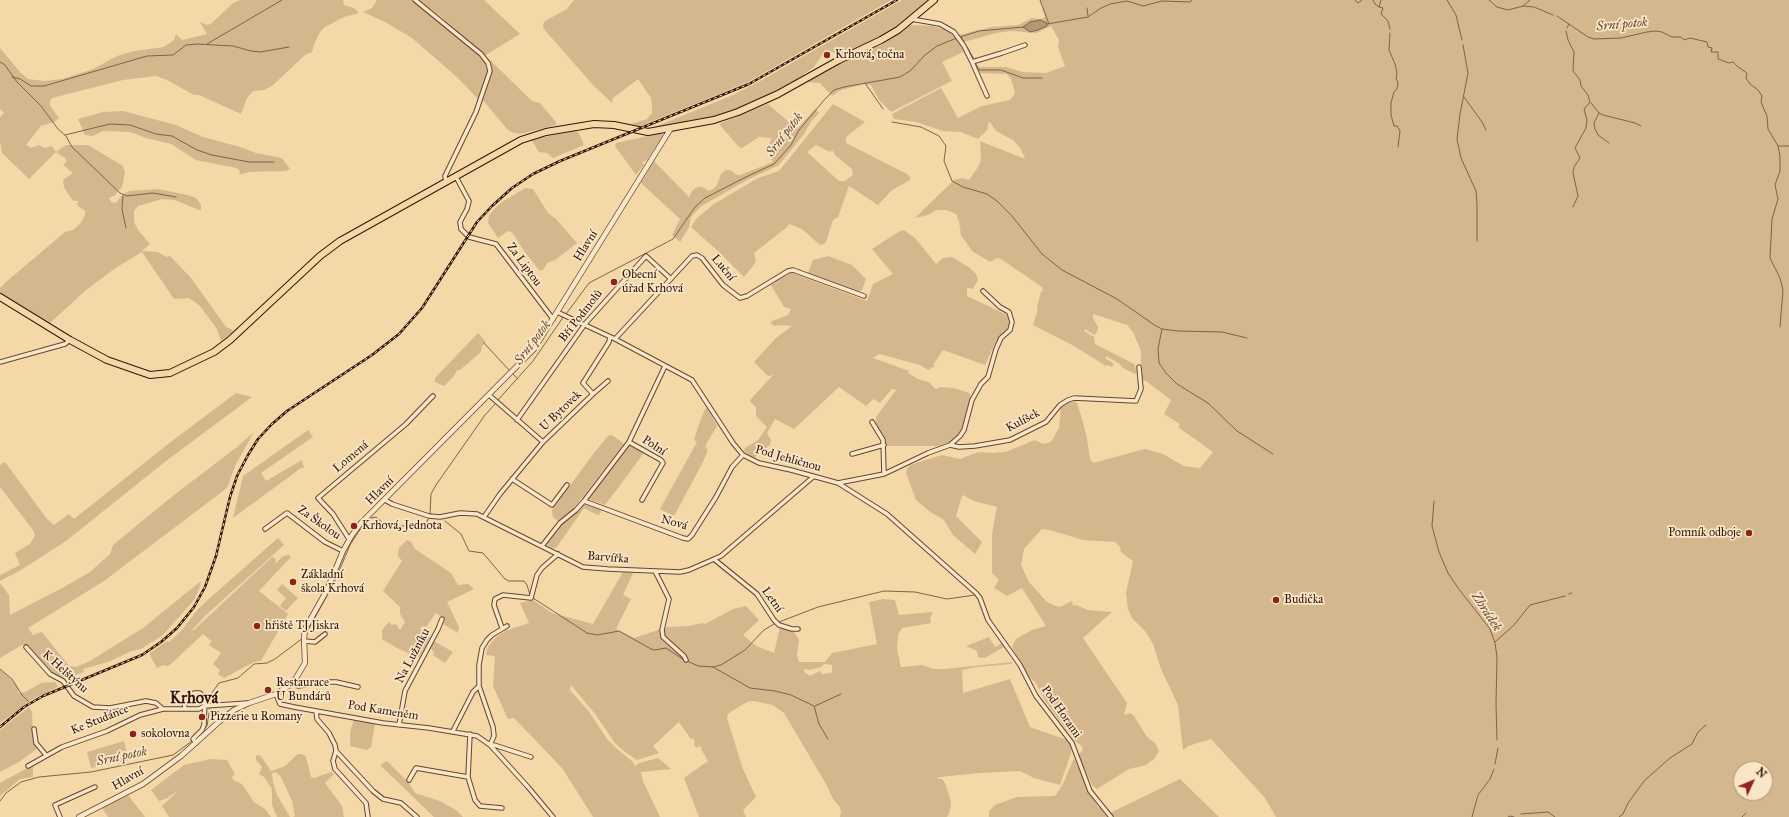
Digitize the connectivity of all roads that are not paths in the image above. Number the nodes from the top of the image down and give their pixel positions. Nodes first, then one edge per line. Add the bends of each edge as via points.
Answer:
1 (415, 0) edge
2 (934, 0) edge
3 (911, 20) junction
4 (1025, 45) dead end
5 (972, 62) junction
6 (987, 96) dead end
7 (671, 128) junction
8 (456, 176) junction
9 (446, 182) junction
10 (671, 278) junction
11 (983, 291) dead end
12 (864, 296) dead end
13 (0, 297) edge
14 (557, 312) junction
15 (553, 319) junction
16 (585, 324) junction
17 (610, 337) junction
18 (615, 339) junction
19 (70, 340) junction
20 (0, 362) edge
21 (665, 366) junction
22 (1139, 367) dead end
23 (608, 381) dead end
24 (593, 394) junction
25 (489, 395) junction
26 (433, 396) dead end
27 (518, 420) junction
28 (872, 422) dead end
29 (543, 442) junction
30 (629, 442) junction
31 (884, 445) junction
32 (950, 445) junction
33 (852, 454) dead end
34 (743, 455) junction
35 (884, 474) junction
36 (813, 477) junction
37 (512, 479) junction
38 (838, 483) junction
39 (567, 485) dead end
40 (385, 500) junction
41 (642, 500) dead end
42 (584, 501) junction
43 (484, 517) junction
44 (265, 529) dead end
45 (349, 539) junction
46 (542, 546) junction
47 (343, 551) junction
48 (558, 554) junction
49 (716, 560) junction
50 (655, 572) junction
51 (442, 620) dead end
52 (988, 620) joint
53 (507, 626) dead end
54 (502, 628) junction
55 (798, 629) dead end
56 (325, 634) dead end
57 (304, 638) junction
58 (26, 647) dead end
59 (686, 660) dead end
60 (293, 684) junction
61 (479, 686) junction
62 (358, 687) dead end
63 (276, 694) junction
64 (249, 703) junction
65 (208, 706) junction
66 (185, 708) junction
67 (163, 709) junction
68 (316, 711) junction
69 (399, 725) junction
70 (34, 729) dead end
71 (453, 731) junction
72 (470, 734) junction
73 (194, 741) junction
74 (490, 745) junction
75 (336, 751) junction
76 (46, 755) junction
77 (531, 757) dead end
78 (28, 766) dead end
79 (468, 777) junction
80 (409, 780) dead end
81 (95, 787) dead end
82 (502, 808) dead end
83 (60, 817) edge
84 (79, 817) edge
85 (368, 817) edge
86 (417, 817) edge
87 (553, 817) edge
88 (1111, 817) edge

1 - 9 street via 481,54 490,71 476,112 445,176
2 - 3 main road
3 - 5 street via 940,24 947,28 958,38
3 - 7 main road via 881,40 835,61 757,104 718,119
4 - 5 street
5 - 6 street
7 - 8 main road via 643,132 599,124 540,134 521,140
7 - 14 street, Hlavní
8 - 9 main road
8 - 15 street, Za Liptou via 469,201 460,222 461,229 472,238 496,244
9 - 19 main road via 336,243 230,340 214,352 175,371 158,375 141,372 102,358
10 - 12 street, Luční via 692,256 697,255 723,285 740,298 793,270
10 - 16 street, Bří Podmolů via 646,256
10 - 18 street, Luční
11 - 32 street, Kulíšek via 1009,312 1012,322 1010,330 1001,338 996,349 988,377 972,400 964,430
13 - 19 main road
14 - 15 street, Hlavní
14 - 16 street, Pod Jehličnou
15 - 25 street, Hlavní via 531,352
16 - 17 street, Pod Jehličnou
16 - 27 street, Bří Podmolů
17 - 18 street, Pod Jehličnou
17 - 24 street, U Bytovek via 583,383
18 - 21 street, Pod Jehličnou
19 - 20 street via 65,344
21 - 30 street, Polní
21 - 34 street, Pod Jehličnou via 692,380
22 - 32 street, Kulíšek via 1141,389 1136,400 1074,398 1060,405 1046,422 1010,440 975,446
23 - 24 street, U Bytovek
24 - 29 street, U Bytovek
25 - 27 street
25 - 40 street, Hlavní
26 - 45 street, Lomená via 406,424 318,498 333,514
27 - 29 street
28 - 31 street
29 - 37 street, U Bytovek
30 - 41 street, Polní via 664,463
30 - 42 street
31 - 33 street
31 - 35 street
32 - 35 street, Kulíšek
34 - 36 street, Pod Jehličnou via 758,463
34 - 42 street, Nová via 732,466 716,497 688,539
35 - 38 street, Kulíšek
36 - 38 street, Pod Jehličnou
36 - 49 street, Barvířka
37 - 39 street via 552,505
37 - 43 street, U Bytovek
38 - 52 street, Pod Jehličnou via 887,514 976,593
40 - 43 street, Barvířka via 430,516 471,512
40 - 45 street, Hlavní
42 - 46 street via 560,523
43 - 46 street, Barvířka
44 - 47 street, Za Školou via 287,513 325,542
45 - 47 street, Hlavní
46 - 48 street, Barvířka
47 - 57 street, Hlavní
48 - 50 street, Barvířka via 583,567
48 - 54 street via 539,571 534,580 531,598 503,595 495,599 495,608
49 - 50 street, Barvířka via 689,570
49 - 55 street, Letní via 757,594 779,625
50 - 59 street via 669,599 662,630 663,637
51 - 69 street, Na Lužníku via 405,691
52 - 88 street, Pod Horami via 1020,666 1036,696 1072,743 1090,791
53 - 54 street
54 - 61 street via 487,640 482,648
56 - 57 street via 315,642
57 - 60 street, Hlavní via 306,663
58 - 67 street, K Helštýnu via 50,674 64,681 74,696 93,707 110,708 146,701 156,703
60 - 62 street via 298,686 336,682
60 - 63 street, Hlavní
61 - 71 street via 473,692
61 - 74 street via 493,727 494,736
63 - 64 street, Hlavní
63 - 68 street, Pod Kameněm via 281,704
64 - 65 street, Ke Studánce
64 - 73 street, Hlavní via 225,717
65 - 66 street, Ke Studánce via 199,709
65 - 66 street via 197,692 185,699
65 - 73 street via 204,725
66 - 67 street, Ke Studánce
67 - 76 street, Ke Studánce via 132,718 107,731 76,741
68 - 69 street, Pod Kameněm
68 - 75 street via 317,719 333,739
69 - 71 street, Pod Kameněm
70 - 76 street via 36,743
71 - 72 street, Pod Kameněm
72 - 74 street, Pod Kameněm via 478,736
72 - 79 street
73 - 84 street, Hlavní via 143,784
74 - 77 street, Pod Kameněm
74 - 87 street, Pod Kameněm
75 - 85 street via 333,761 335,769 366,803
75 - 86 street via 373,791 383,799 401,803
76 - 78 street, Ke Studánce
79 - 80 street via 416,768
79 - 82 street via 477,803 485,807
81 - 83 street via 55,805

